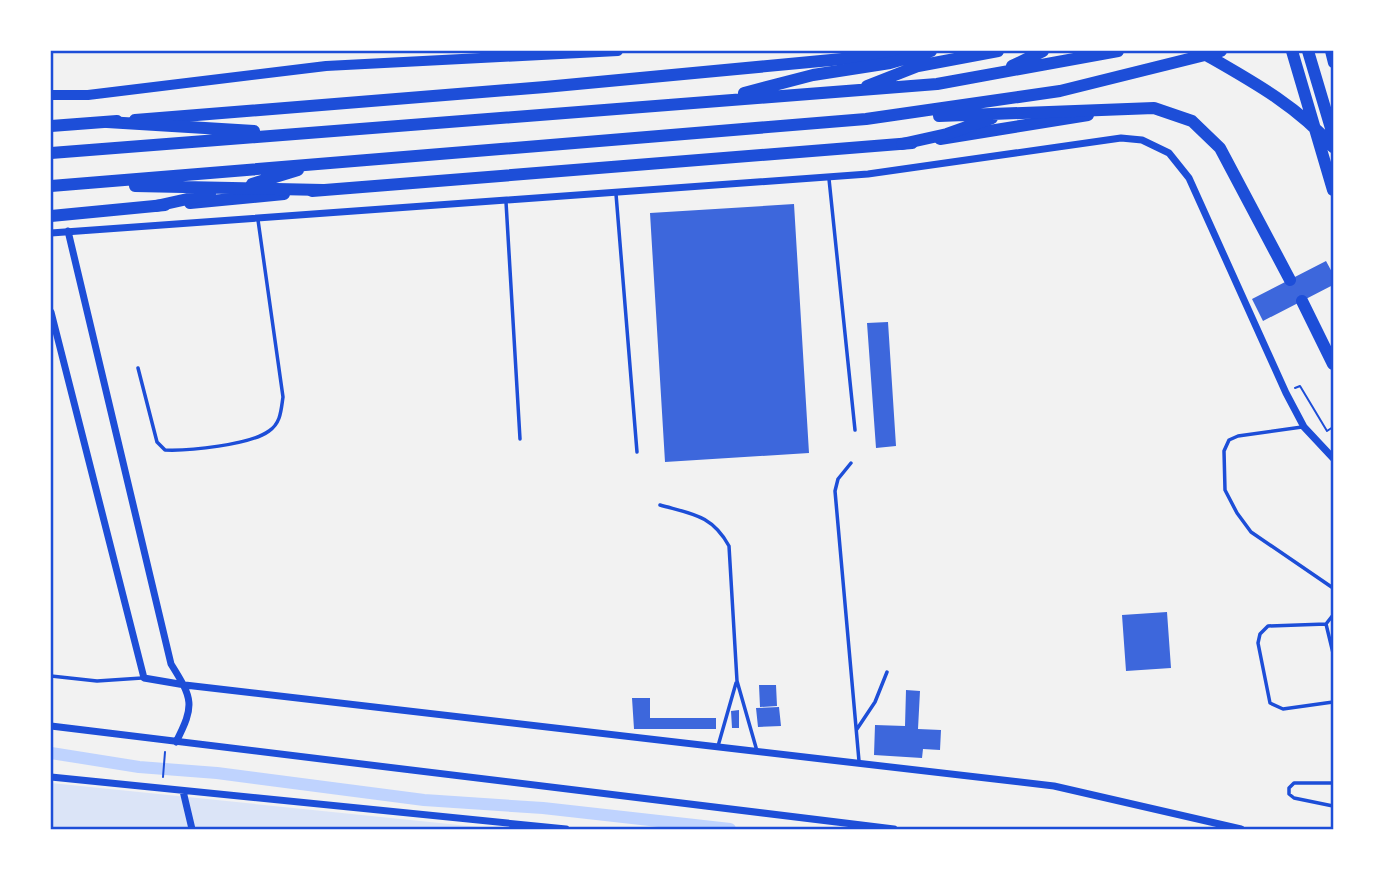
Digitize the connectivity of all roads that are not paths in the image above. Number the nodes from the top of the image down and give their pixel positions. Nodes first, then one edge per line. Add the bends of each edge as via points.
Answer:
1 (618, 51) edge
2 (899, 51) edge
3 (931, 51) edge
4 (998, 51) edge
5 (1044, 51) edge
6 (1118, 51) edge
7 (1199, 51) edge
8 (1221, 51) edge
9 (1292, 51) edge
10 (1308, 51) edge
11 (1329, 51) edge
12 (533, 54) edge
13 (1333, 63) edge
14 (995, 74) junction
15 (854, 91) junction
16 (1060, 91) junction
17 (51, 95) edge
18 (710, 101) junction
19 (1124, 108) junction
20 (1001, 115) junction
21 (866, 119) junction
22 (107, 122) junction
23 (51, 126) edge
24 (300, 133) junction
25 (1333, 135) edge
26 (902, 144) junction
27 (1333, 146) edge
28 (51, 153) edge
29 (321, 163) junction
30 (828, 177) junction
31 (93, 183) junction
32 (51, 186) edge
33 (231, 189) junction
34 (323, 190) junction
35 (1333, 190) edge
36 (616, 192) junction
37 (506, 200) junction
38 (156, 206) junction
39 (51, 216) edge
40 (257, 218) junction
41 (68, 231) junction
42 (51, 233) edge
43 (1290, 279) dead end
44 (1301, 301) dead end
45 (51, 312) edge
46 (1333, 364) edge
47 (138, 368) dead end
48 (1304, 427) junction
49 (855, 430) dead end
50 (520, 439) dead end
51 (637, 452) dead end
52 (1333, 457) edge
53 (851, 463) dead end
54 (660, 505) dead end
55 (1333, 588) edge
56 (1333, 615) edge
57 (1326, 624) junction
58 (1333, 653) edge
59 (887, 671) dead end
60 (51, 676) edge
61 (145, 678) junction
62 (737, 681) junction
63 (185, 685) junction
64 (1333, 702) edge
65 (51, 726) edge
66 (856, 730) junction
67 (176, 741) junction
68 (718, 747) junction
69 (757, 752) junction
70 (859, 763) junction
71 (51, 777) edge
72 (1333, 783) edge
73 (183, 791) junction
74 (1333, 806) edge
75 (192, 829) edge
76 (566, 829) edge
77 (894, 829) edge
78 (1241, 829) edge

1 - 12 main road
2 - 22 highway via 545,87
3 - 18 highway
4 - 15 highway via 918,66
5 - 14 highway
6 - 14 highway
7 - 27 highway via 1272,93
8 - 16 highway
9 - 35 highway
10 - 25 highway
11 - 13 main road
12 - 17 main road via 326,66 88,95
14 - 15 highway
15 - 18 highway
16 - 20 highway
16 - 21 highway
18 - 24 highway
19 - 20 highway
19 - 26 highway
19 - 43 highway via 1154,108 1182,115 1213,138
20 - 21 highway
20 - 26 highway
21 - 29 highway
22 - 23 highway
22 - 24 highway
24 - 28 highway
26 - 34 highway
29 - 31 highway
29 - 33 highway
30 - 36 street
30 - 48 street via 1121,138 1149,143 1169,153 1189,178
30 - 49 lane
31 - 32 highway
31 - 33 highway
33 - 34 highway
33 - 38 highway
34 - 38 highway
36 - 37 street
36 - 51 lane
37 - 40 street
37 - 50 lane
38 - 39 highway
40 - 41 street
40 - 47 lane via 283,397 280,419 254,438 165,450 157,442
41 - 42 street
41 - 63 street via 171,664
44 - 46 highway
45 - 61 street
48 - 52 street
48 - 55 lane via 1229,440 1224,452 1225,490 1251,532
53 - 66 lane via 835,491
54 - 62 lane via 704,517 719,529 729,546
56 - 57 lane
57 - 58 lane
57 - 64 lane via 1268,626 1258,643 1270,703 1283,709
59 - 66 lane via 875,702
60 - 61 lane via 97,681
61 - 63 street
62 - 68 lane
62 - 69 lane
63 - 67 street via 190,714
63 - 68 street
65 - 67 street
66 - 70 lane
67 - 77 street
68 - 69 street
69 - 70 street
70 - 78 street via 1054,786
71 - 73 street
72 - 74 lane via 1294,783 1289,788 1294,798
73 - 75 street
73 - 76 street

